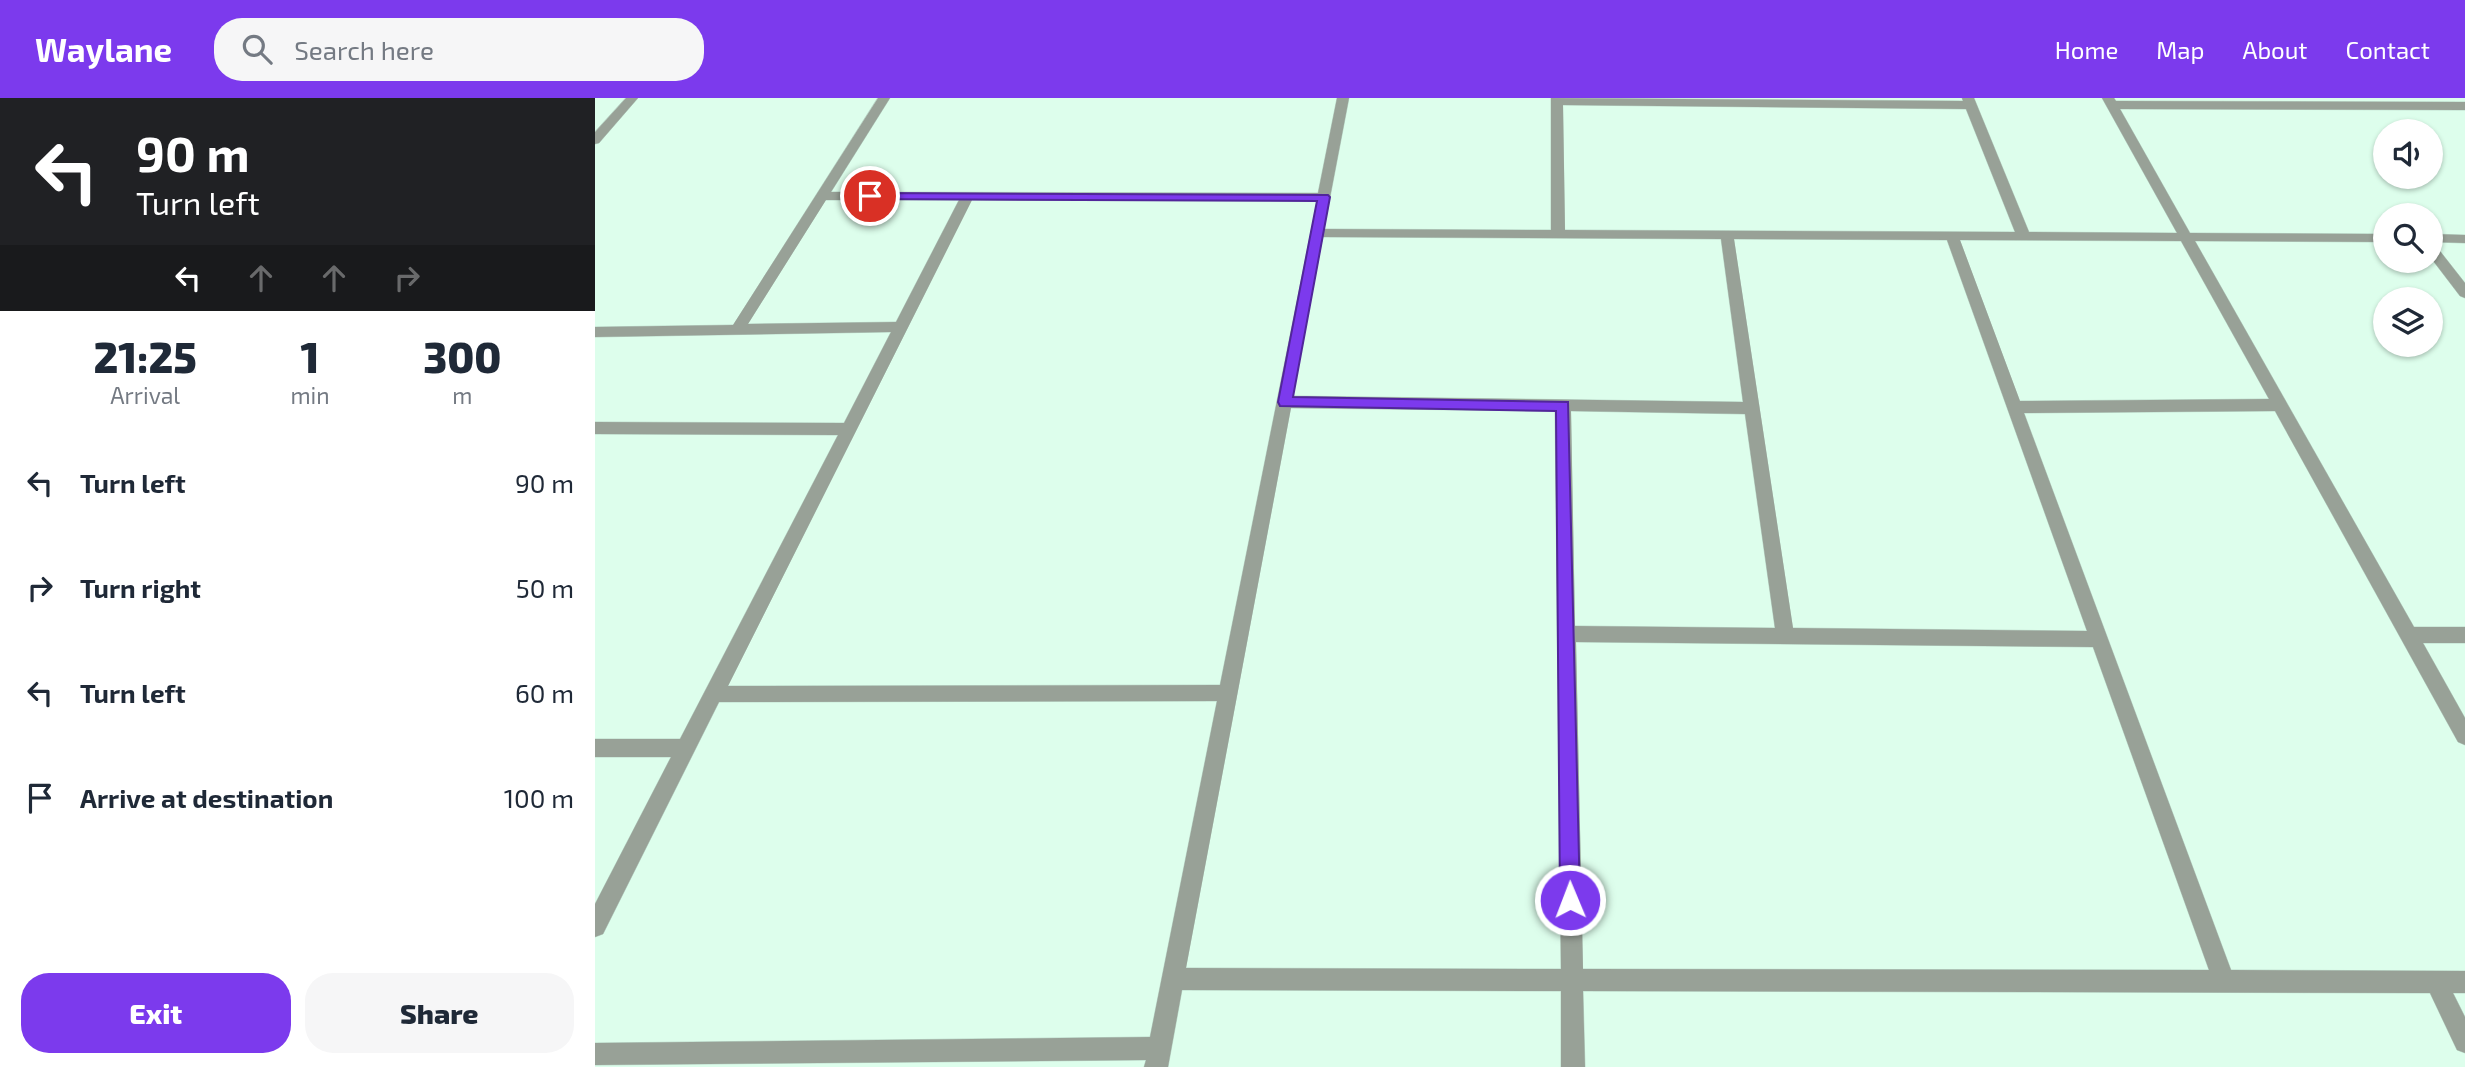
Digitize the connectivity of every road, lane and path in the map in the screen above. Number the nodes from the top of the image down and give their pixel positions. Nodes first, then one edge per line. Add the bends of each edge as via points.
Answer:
1 (632, 98) edge
2 (884, 98) edge
3 (1343, 98) edge
4 (1557, 99) edge
5 (1763, 100) edge
6 (1970, 102) edge
7 (2110, 102) edge
8 (2319, 102) edge
9 (2465, 106) edge
10 (595, 140) edge
11 (822, 196) junction
12 (968, 196) junction
13 (1324, 197) junction
14 (1317, 233) junction
15 (1557, 234) junction
16 (1727, 235) junction
17 (1952, 236) junction
18 (2024, 237) junction
19 (2186, 237) junction
20 (2373, 238) edge
21 (2443, 238) edge
22 (2465, 239) edge
23 (2443, 265) edge
24 (2465, 293) edge
25 (901, 327) junction
26 (737, 330) junction
27 (595, 332) edge
28 (1285, 402) junction
29 (1563, 405) junction
30 (2280, 405) junction
31 (2014, 407) junction
32 (1752, 408) junction
33 (595, 428) edge
34 (849, 429) junction
35 (1566, 634) junction
36 (2409, 635) junction
37 (2465, 635) edge
38 (1785, 636) junction
39 (2099, 639) junction
40 (713, 694) junction
41 (1229, 694) junction
42 (2465, 736) edge
43 (595, 748) edge
44 (686, 748) junction
45 (595, 926) edge
46 (1173, 979) junction
47 (1571, 980) junction
48 (2224, 982) junction
49 (2437, 982) junction
50 (2465, 982) edge
51 (2465, 1042) edge
52 (595, 1054) edge
53 (1158, 1058) edge
54 (1573, 1067) edge

1 - 10 street
2 - 11 street
3 - 13 street
4 - 5 street
4 - 15 street
5 - 6 street
6 - 18 street
7 - 8 street
7 - 19 street
8 - 9 street
11 - 12 street
11 - 26 street
12 - 13 street
12 - 25 street
13 - 14 street
14 - 15 street
14 - 28 street
15 - 16 street
16 - 17 street
16 - 32 street
17 - 18 street
17 - 31 street
18 - 19 street
19 - 20 street
19 - 30 street
21 - 22 street
23 - 24 street
25 - 26 street
25 - 34 street
26 - 27 street
28 - 29 street
28 - 41 street
29 - 32 street
29 - 35 street
30 - 31 street
30 - 36 street
31 - 39 street
32 - 38 street
33 - 34 street
34 - 40 street
35 - 38 street
35 - 47 street
36 - 37 street
36 - 42 street
38 - 39 street
39 - 48 street
40 - 41 street
40 - 44 street
41 - 46 street
43 - 44 street
44 - 45 street
46 - 47 street
46 - 53 street
47 - 48 street
47 - 54 street
48 - 49 street
49 - 50 street
49 - 51 street
52 - 53 street

